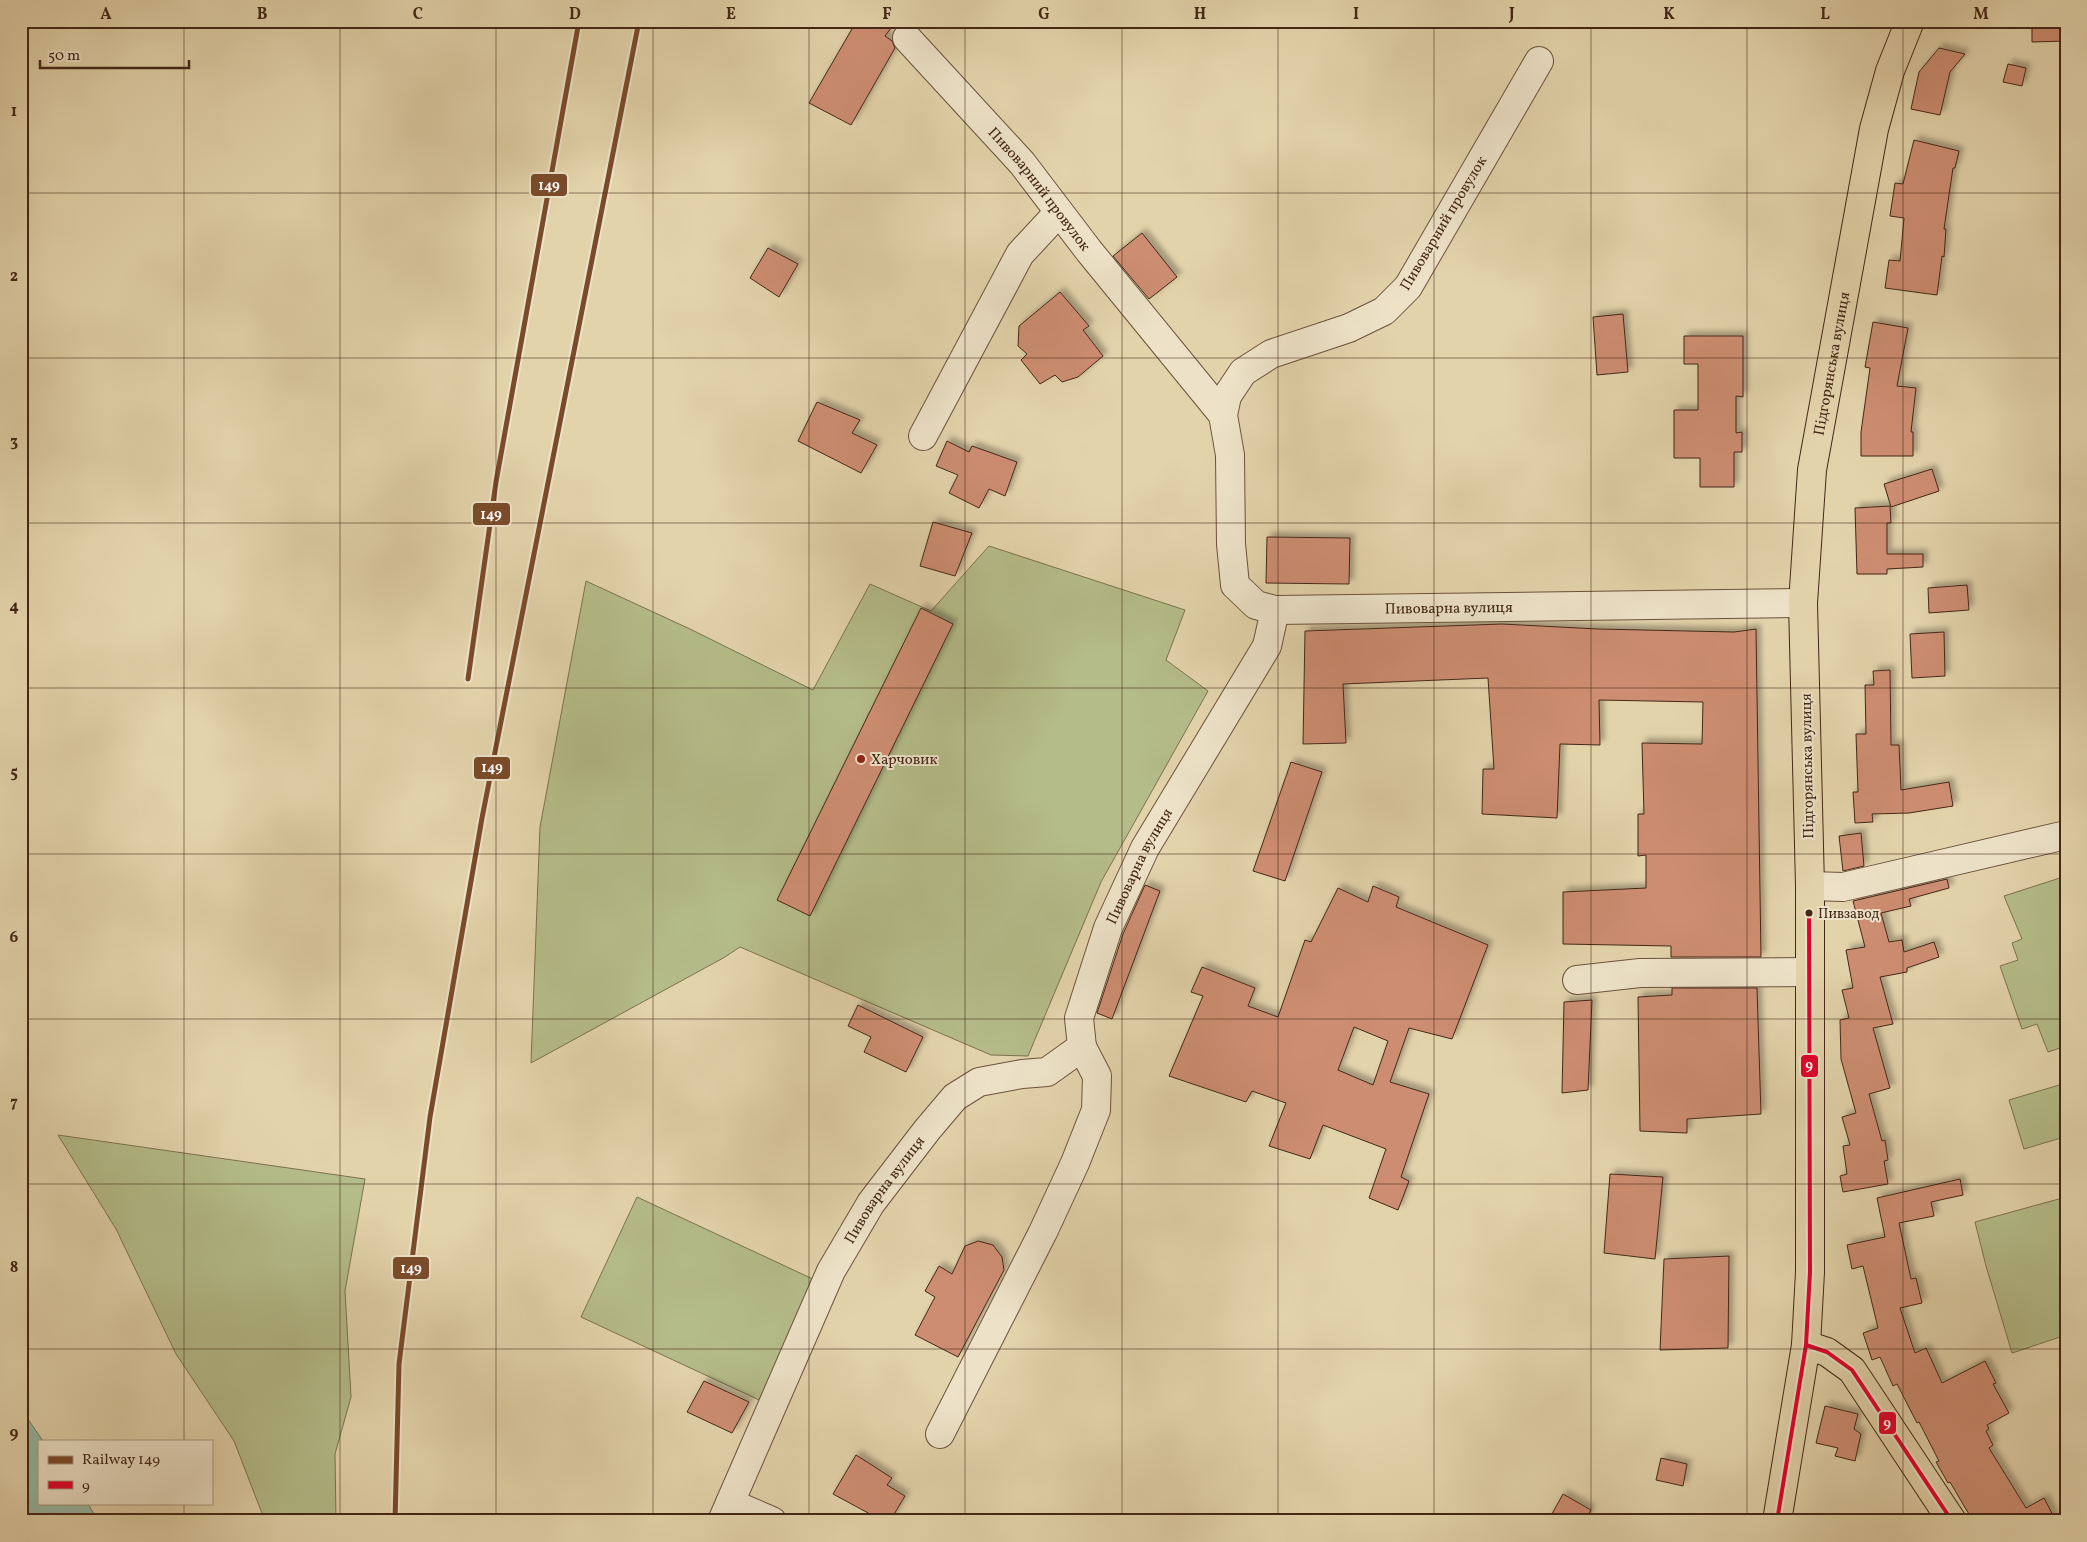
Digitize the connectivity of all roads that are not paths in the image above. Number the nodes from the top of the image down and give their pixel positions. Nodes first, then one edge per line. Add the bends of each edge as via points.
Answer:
1 (1910, 21) edge
2 (907, 38) dead end
3 (1539, 61) dead end
4 (1059, 212) junction
5 (1223, 415) junction
6 (923, 436) dead end
7 (1803, 603) junction
8 (1275, 610) junction
9 (2066, 835) edge
10 (1810, 886) junction
11 (1810, 972) junction
12 (1577, 980) dead end
13 (1082, 1048) junction
14 (1806, 1345) junction
15 (940, 1434) dead end
16 (726, 1512) edge
17 (772, 1521) edge
18 (1777, 1521) edge
19 (1952, 1521) edge

1 - 7 main road, Підгорянська вулиця via 1890,71 1874,129 1812,470
2 - 4 street, Пивоварний провулок via 1022,163
3 - 5 street, Пивоварний провулок via 1408,287 1384,311 1349,328 1271,354 1243,372 1227,396
4 - 5 street, Пивоварний провулок
4 - 6 street via 1020,254
5 - 8 street, Пивоварний провулок via 1230,455 1235,585 1256,605
7 - 8 street, Пивоварна вулиця
7 - 10 main road, Підгорянська вулиця
8 - 13 street, Пивоварна вулиця via 1267,646 1145,848 1108,928 1079,1018
9 - 10 street via 1843,887
10 - 11 main road, Підгорянська вулиця
11 - 12 street via 1640,973
11 - 14 main road, Підгорянська вулиця via 1810,1272
13 - 15 street via 1097,1076 1096,1110 1043,1232
13 - 16 street, Пивоварна вулиця via 1047,1072 979,1082 955,1097 871,1203 831,1271
14 - 18 main road, Підгорянська вулиця
14 - 19 main road via 1828,1352 1852,1370
16 - 17 street

